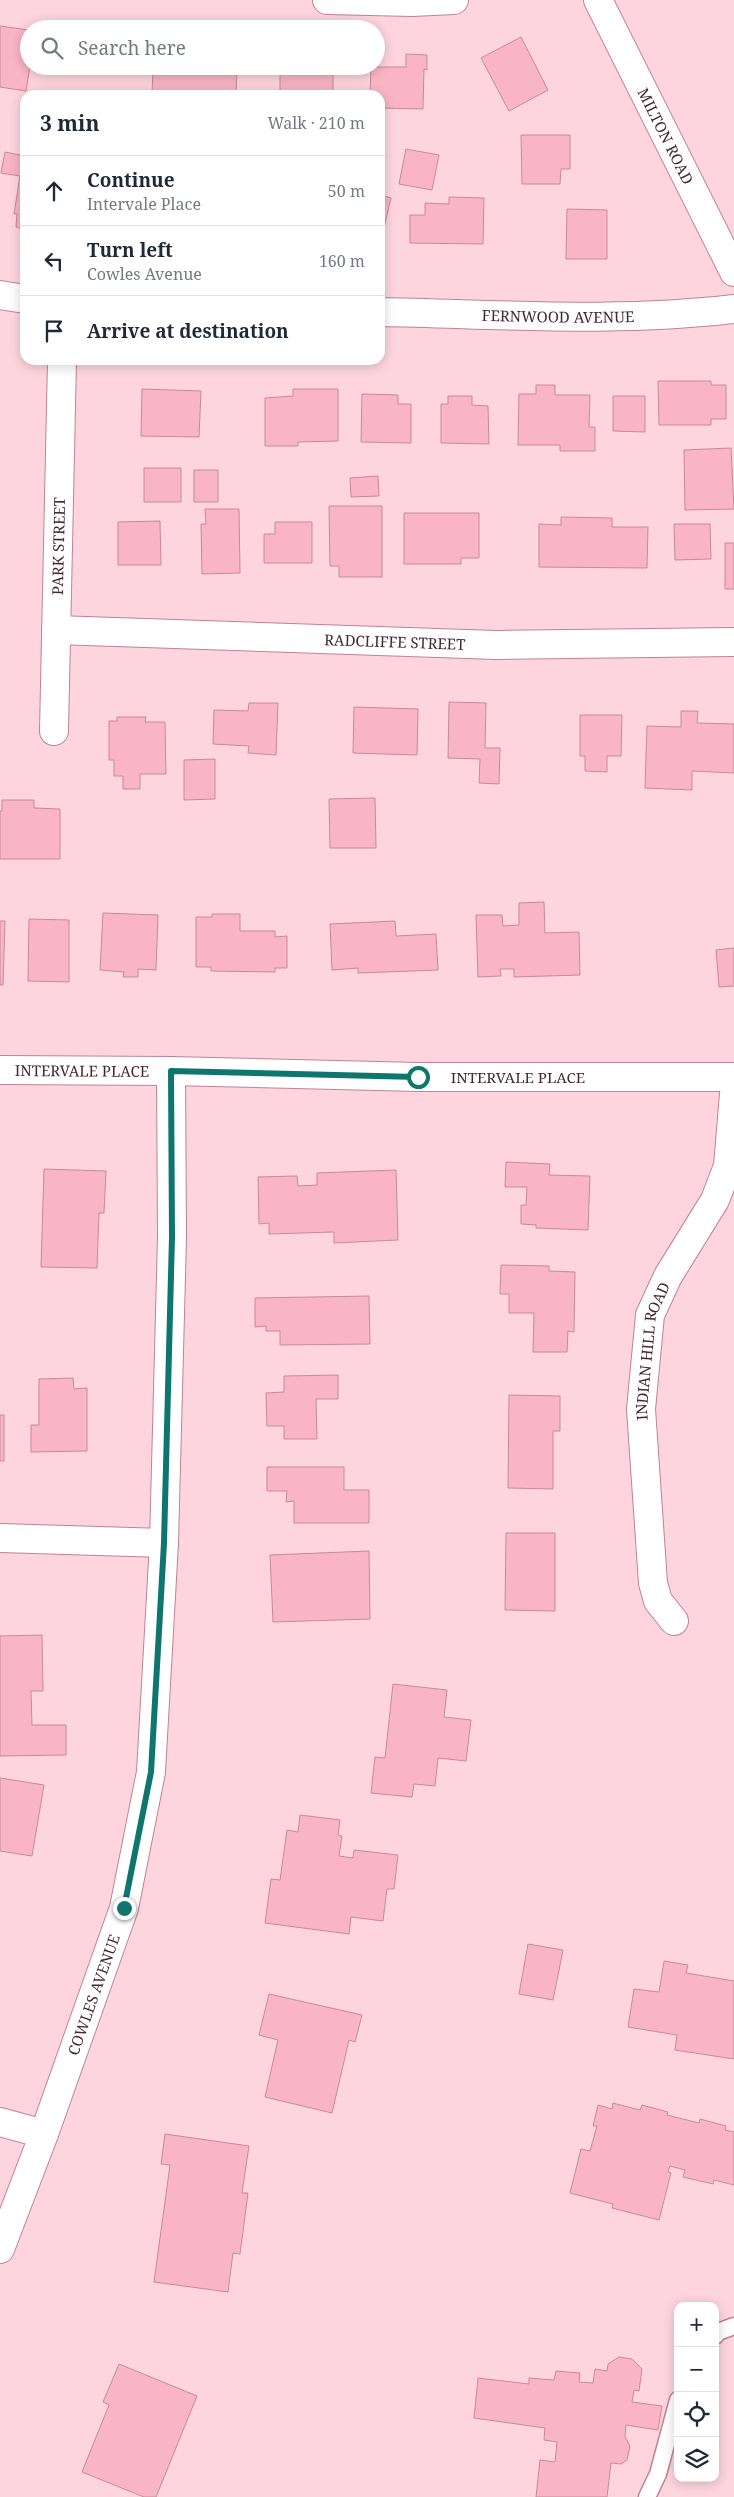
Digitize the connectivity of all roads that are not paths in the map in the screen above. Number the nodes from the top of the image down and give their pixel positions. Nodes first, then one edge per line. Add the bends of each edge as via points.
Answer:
1 (327, 0) edge
2 (454, 0) edge
3 (598, 0) edge
4 (734, 272) edge
5 (0, 295) edge
6 (20, 298) edge
7 (734, 310) edge
8 (385, 312) edge
9 (62, 365) edge
10 (56, 630) junction
11 (734, 642) edge
12 (54, 731) dead end
13 (0, 1070) edge
14 (171, 1071) junction
15 (734, 1077) edge
16 (734, 1094) edge
17 (0, 1538) edge
18 (164, 1543) junction
19 (674, 1621) dead end
20 (0, 2122) edge
21 (44, 2134) junction
22 (0, 2249) edge
23 (734, 2326) edge
24 (719, 2332) edge
25 (674, 2415) edge
26 (647, 2497) edge

1 - 2 street
3 - 4 street, MILTON ROAD
5 - 6 street
7 - 8 street, FERNWOOD AVENUE via 633,317
9 - 10 street, PARK STREET
10 - 11 street, RADCLIFFE STREET via 496,645
10 - 12 street, PARK STREET
13 - 14 street, INTERVALE PLACE
14 - 15 street, INTERVALE PLACE via 418,1077
14 - 18 street, COWLES AVENUE via 172,1237
16 - 19 street, INDIAN HILL ROAD via 728,1166 715,1200 668,1276 650,1315 641,1409 653,1583 658,1601
17 - 18 street
18 - 21 street, COWLES AVENUE via 151,1772 124,1908
20 - 21 street
21 - 22 street, COWLES AVENUE
23 - 24 lane
25 - 26 lane via 658,2474

